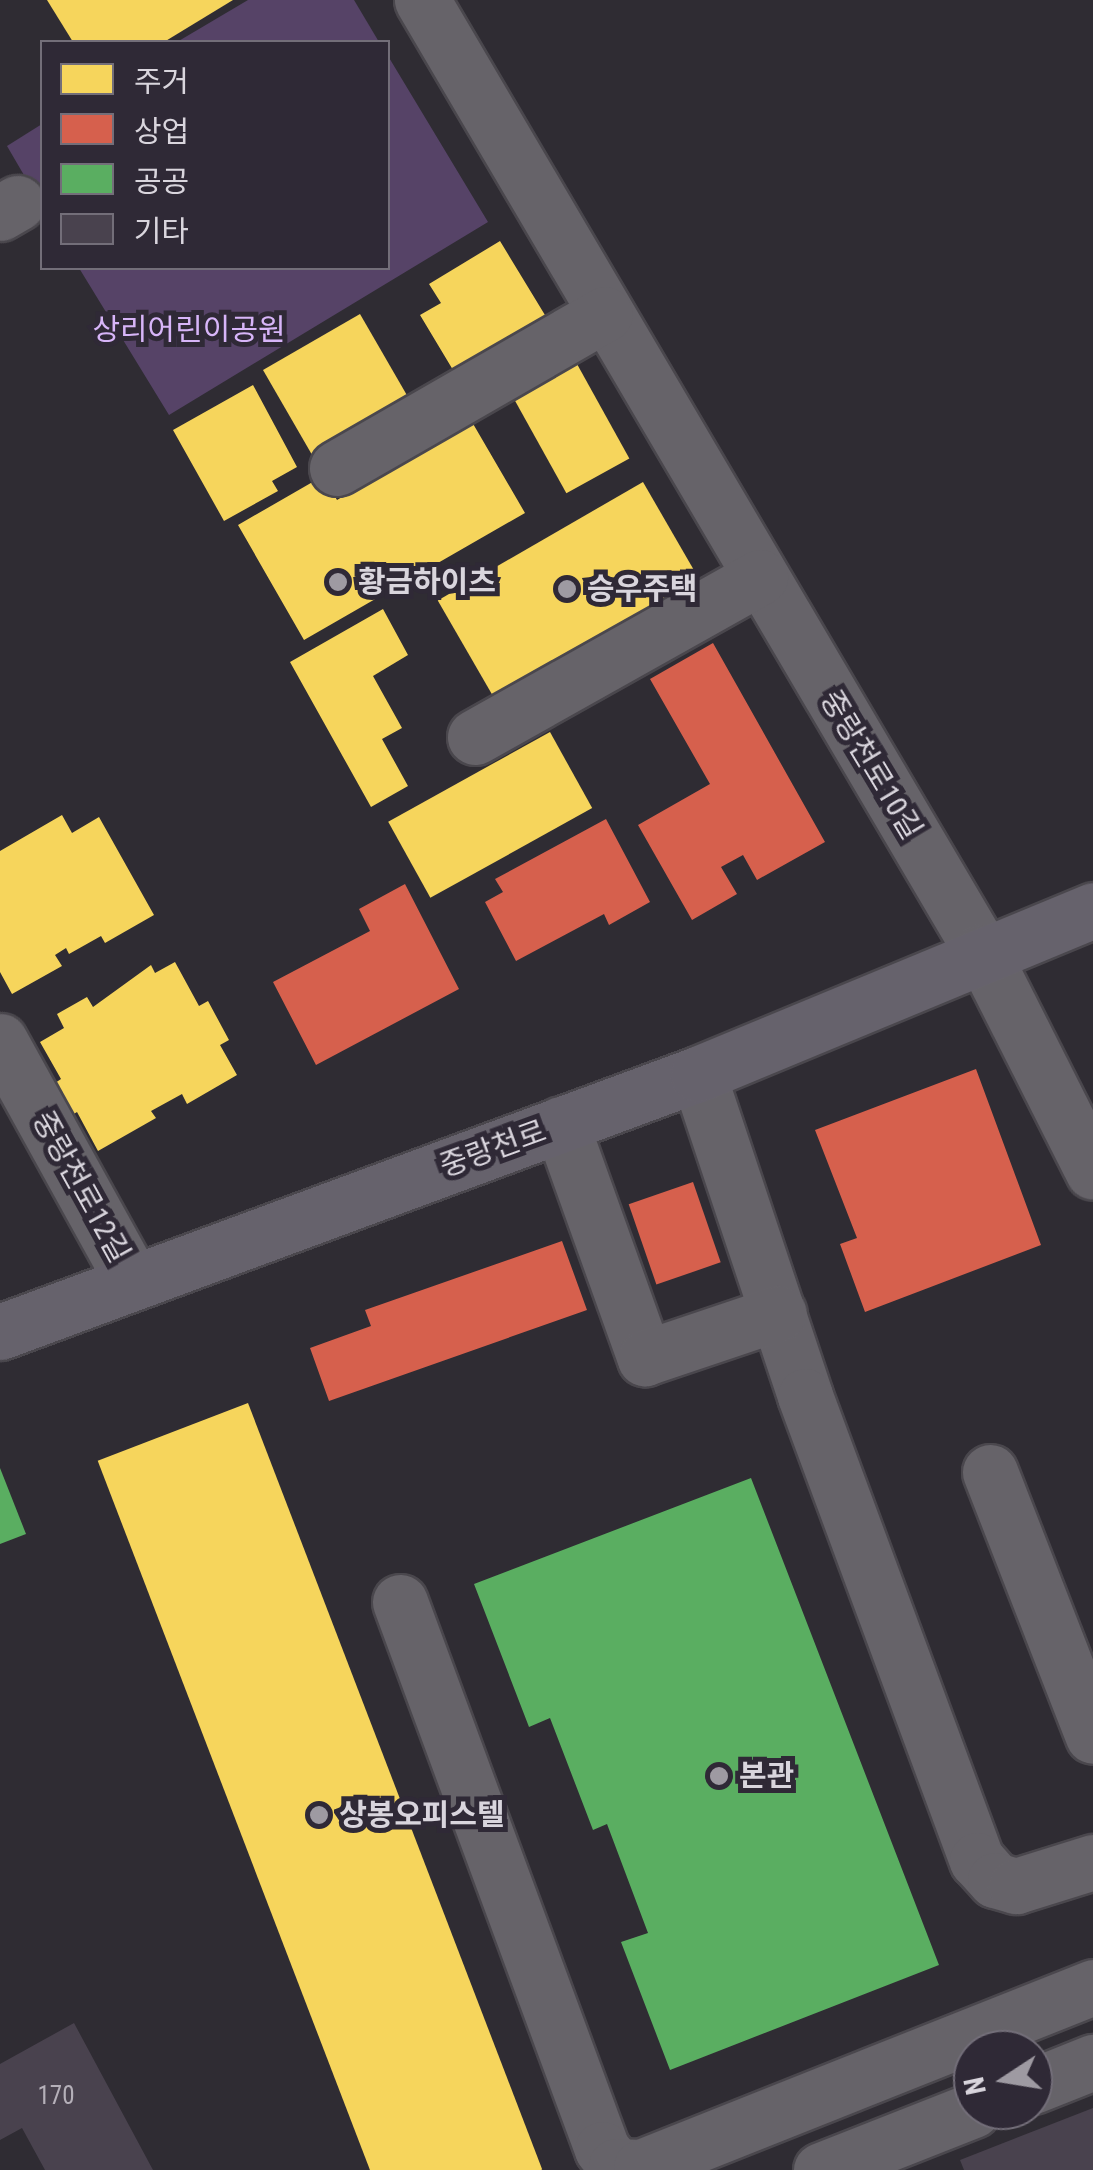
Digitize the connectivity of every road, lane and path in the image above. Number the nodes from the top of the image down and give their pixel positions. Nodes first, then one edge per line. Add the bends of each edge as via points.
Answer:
1 (422, 0) edge
2 (605, 314) junction
3 (337, 468) dead end
4 (760, 576) junction
5 (475, 738) dead end
6 (1093, 910) edge
7 (982, 952) junction
8 (0, 1040) edge
9 (698, 1074) junction
10 (560, 1124) junction
11 (1093, 1172) edge
12 (133, 1282) junction
13 (779, 1312) junction
14 (0, 1332) edge
15 (990, 1472) dead end
16 (400, 1602) dead end
17 (1093, 1736) edge
18 (1093, 1862) edge
19 (1093, 1987) edge
20 (1093, 2062) edge
21 (1053, 2078) edge
22 (953, 2118) edge
23 (821, 2170) edge

1 - 2 street, 중랑천로10길
2 - 3 street
2 - 4 street, 중랑천로10길
4 - 5 street
4 - 7 street, 중랑천로10길
6 - 7 main road, 중랑천로
7 - 9 main road, 중랑천로
7 - 11 street
8 - 12 street, 중랑천로12길
9 - 10 main road, 중랑천로
9 - 13 street
10 - 12 main road, 중랑천로
10 - 13 street via 645,1358
12 - 14 main road, 중랑천로
13 - 18 street via 977,1860 995,1880 1016,1886
15 - 17 street
16 - 19 street via 602,2149 616,2166 642,2168
20 - 21 street
22 - 23 street

